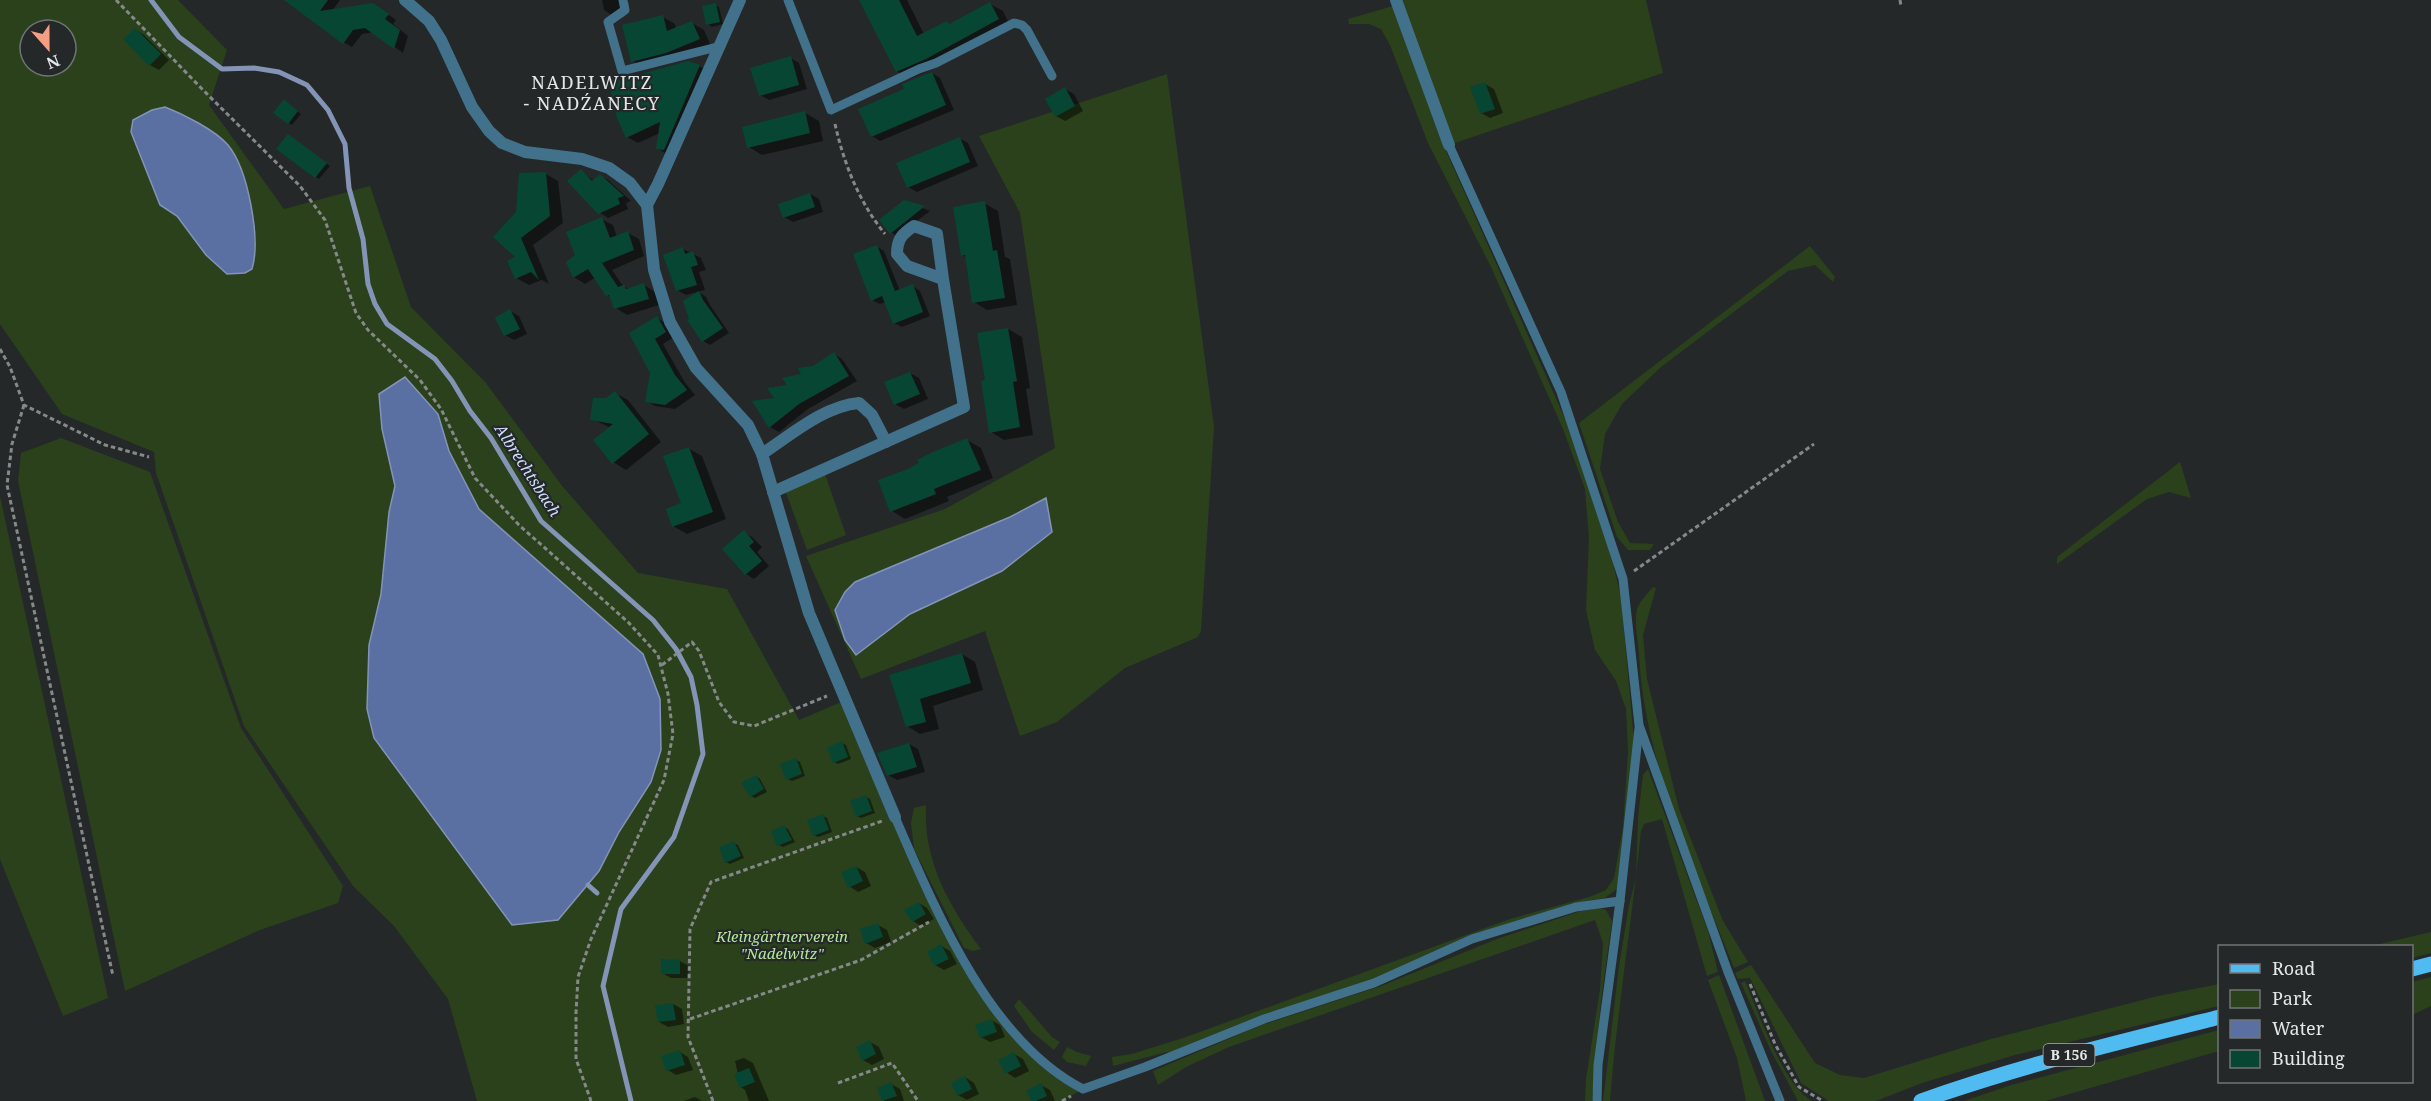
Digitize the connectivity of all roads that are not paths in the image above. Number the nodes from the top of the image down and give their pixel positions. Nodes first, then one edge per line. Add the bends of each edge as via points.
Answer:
1 (405, 0) edge
2 (624, 0) edge
3 (740, 0) edge
4 (788, 0) edge
5 (1396, 0) edge
6 (721, 46) junction
7 (1052, 76) dead end
8 (1449, 145) joint
9 (647, 205) junction
10 (943, 279) junction
11 (886, 442) junction
12 (762, 454) junction
13 (773, 492) junction
14 (1639, 725) junction
15 (895, 817) joint
16 (1620, 902) junction
17 (2431, 964) edge
18 (2413, 969) edge
19 (2218, 1018) edge
20 (1597, 1101) edge
21 (1780, 1101) edge
22 (1922, 1101) edge

1 - 9 street via 429,21 472,106 502,143 525,152 582,159 609,168 630,183
2 - 6 lane via 626,10 608,22 622,71
3 - 6 street
4 - 7 lane via 831,110 1014,23 1027,30
5 - 8 street
6 - 9 street
8 - 14 lane via 1561,392 1623,579
9 - 12 street via 654,270 670,322 696,368 748,425
10 - 10 street via 907,266 897,254 897,241 904,232 914,226 937,234
10 - 11 street via 964,407
11 - 12 street via 872,415 859,403 844,404
11 - 13 street
12 - 13 street
13 - 15 street via 808,613
14 - 16 lane
14 - 21 lane via 1728,972
15 - 16 lane via 938,916 986,994 1028,1050 1060,1077 1083,1089 1264,1019 1374,983 1472,939 1575,907
16 - 20 lane via 1598,1065
17 - 18 main road
19 - 22 main road, B 156 via 2070,1055

